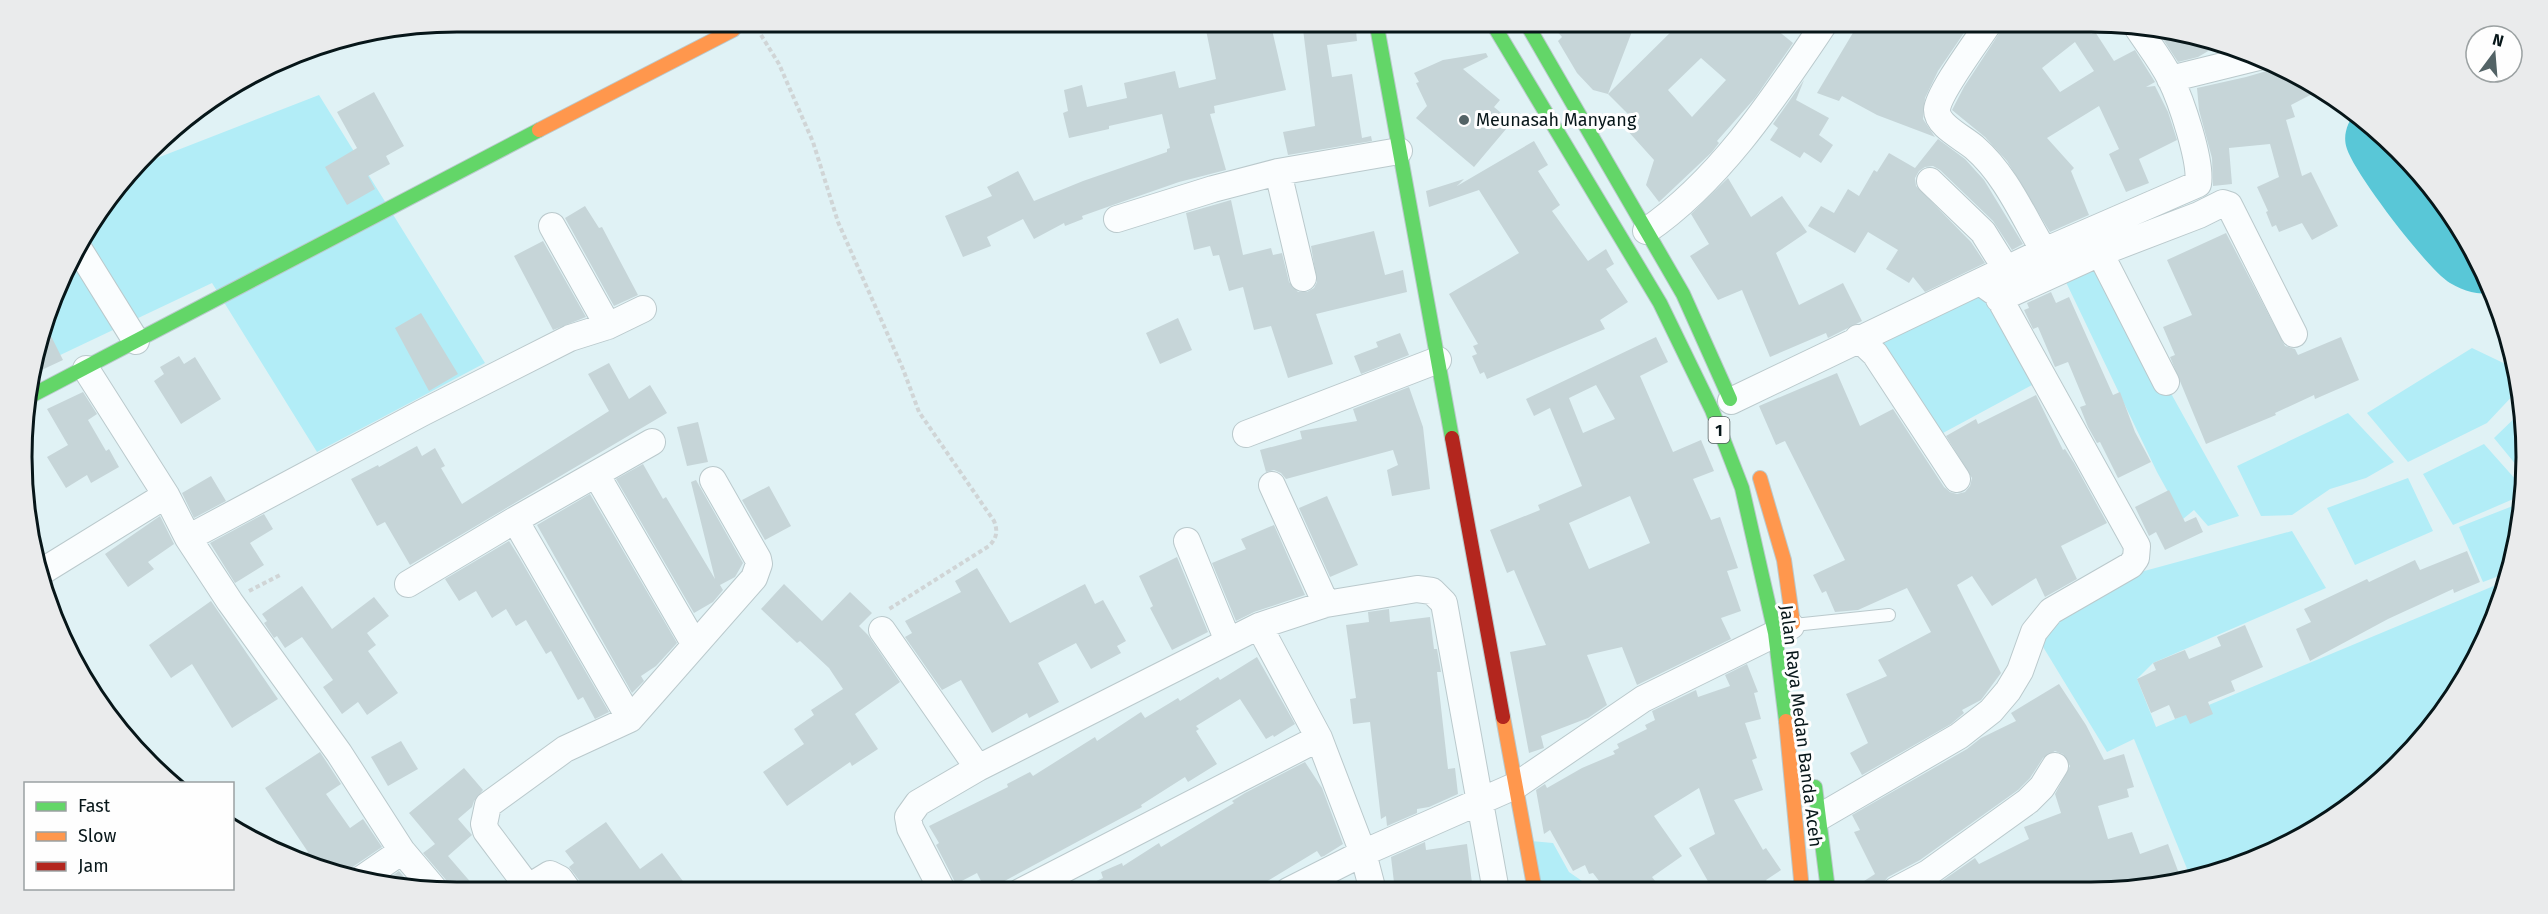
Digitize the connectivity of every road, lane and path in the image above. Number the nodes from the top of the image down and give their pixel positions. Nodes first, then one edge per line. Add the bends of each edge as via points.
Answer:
1 (729, 32) edge
2 (759, 32) edge
3 (1378, 32) edge
4 (1497, 32) edge
5 (1532, 32) edge
6 (1818, 32) edge
7 (1983, 32) edge
8 (2143, 35) edge
9 (2245, 60) edge
10 (2170, 79) junction
11 (1561, 84) junction
12 (1538, 102) junction
13 (1399, 151) junction
14 (1278, 172) junction
15 (1930, 181) dead end
16 (2193, 204) junction
17 (1117, 219) dead end
18 (552, 226) dead end
19 (1646, 231) junction
20 (2044, 251) junction
21 (2100, 253) junction
22 (83, 255) edge
23 (1304, 278) dead end
24 (1994, 286) junction
25 (1683, 294) junction
26 (1660, 303) junction
27 (643, 309) dead end
28 (608, 326) junction
29 (2294, 334) dead end
30 (136, 341) junction
31 (1867, 346) junction
32 (1438, 360) junction
33 (86, 369) junction
34 (2166, 382) dead end
35 (36, 393) edge
36 (1733, 406) joint
37 (1246, 434) dead end
38 (652, 442) dead end
39 (1754, 460) dead end
40 (597, 474) junction
41 (1957, 479) dead end
42 (713, 480) dead end
43 (1272, 485) dead end
44 (166, 495) junction
45 (515, 520) junction
46 (188, 538) junction
47 (1187, 541) dead end
48 (47, 569) edge
49 (280, 575) dead end
50 (408, 584) dead end
51 (230, 602) junction
52 (1326, 604) junction
53 (1888, 615) dead end
54 (1259, 626) junction
55 (882, 630) joint
56 (1788, 631) junction
57 (1228, 641) junction
58 (695, 645) junction
59 (630, 719) junction
60 (1319, 738) junction
61 (2055, 766) dead end
62 (978, 768) junction
63 (1814, 771) dead end
64 (1517, 785) junction
65 (1481, 802) junction
66 (1818, 818) junction
67 (402, 851) junction
68 (1363, 853) junction
69 (370, 873) edge
70 (428, 882) edge
71 (518, 882) edge
72 (536, 882) edge
73 (562, 882) edge
74 (938, 882) edge
75 (1039, 882) edge
76 (1306, 882) edge
77 (1371, 882) edge
78 (1494, 882) edge
79 (1533, 882) edge
80 (1801, 882) edge
81 (1827, 882) edge
82 (1911, 882) edge

1 - 30 main road
2 - 55 path via 779,64 813,142 838,222 919,411 997,529 989,546 887,610
3 - 13 main road
4 - 12 main road, Jalan Raya Medan Banda Aceh / 1
5 - 11 main road, 1
6 - 19 street via 1737,147 1667,217
7 - 20 street via 1940,99 1938,115 1999,175
8 - 10 street
9 - 10 street
10 - 16 street via 2200,174
11 - 12 main road
11 - 19 main road, 1
12 - 26 main road, Jalan Raya Medan Banda Aceh / 1
13 - 14 street
13 - 32 main road
14 - 17 street
14 - 23 street
15 - 24 street via 1983,232
16 - 20 street
16 - 21 street
16 - 29 street via 2229,205
18 - 28 street
19 - 25 main road, 1
20 - 24 street
21 - 24 street
21 - 34 street
22 - 30 street
24 - 31 street
24 - 66 street via 2137,546 2136,558 2131,565 2042,620 2020,670 1991,711 1959,736
25 - 26 main road
25 - 36 main road, 1
26 - 56 main road, Jalan Raya Medan Banda Aceh / 1 via 1712,410 1742,488
27 - 28 street
28 - 46 street via 559,344 422,413
30 - 33 main road
31 - 36 street
31 - 41 street
32 - 37 street
32 - 64 main road
33 - 35 main road
33 - 44 street
38 - 40 street
39 - 56 main road, Jalan Raya Medan Banda Aceh / 1 via 1784,560
40 - 45 street
40 - 58 street
42 - 58 street via 759,564 754,578
43 - 52 street
44 - 46 street
44 - 48 street
45 - 50 street
45 - 59 street
46 - 51 street
47 - 57 street
49 - 51 path
51 - 67 street via 339,753
52 - 54 street
52 - 65 street via 1417,589 1432,591 1443,603
53 - 56 lane
54 - 57 street
54 - 60 street
55 - 62 street
56 - 64 street via 1642,699
56 - 80 main road, Jalan Raya Medan Banda Aceh / 1 via 1789,741
57 - 62 street
58 - 59 street
59 - 71 street via 566,749 488,805 484,815 486,831
60 - 68 street
60 - 75 street
61 - 82 street via 2028,801
62 - 74 street via 918,803 908,818
63 - 66 main road, Jalan Raya Medan Banda Aceh
64 - 65 street
64 - 79 main road
65 - 68 street
65 - 78 street
66 - 81 main road, Jalan Raya Medan Banda Aceh
67 - 69 street
67 - 70 street
68 - 76 street
68 - 77 street
72 - 73 street via 550,874

